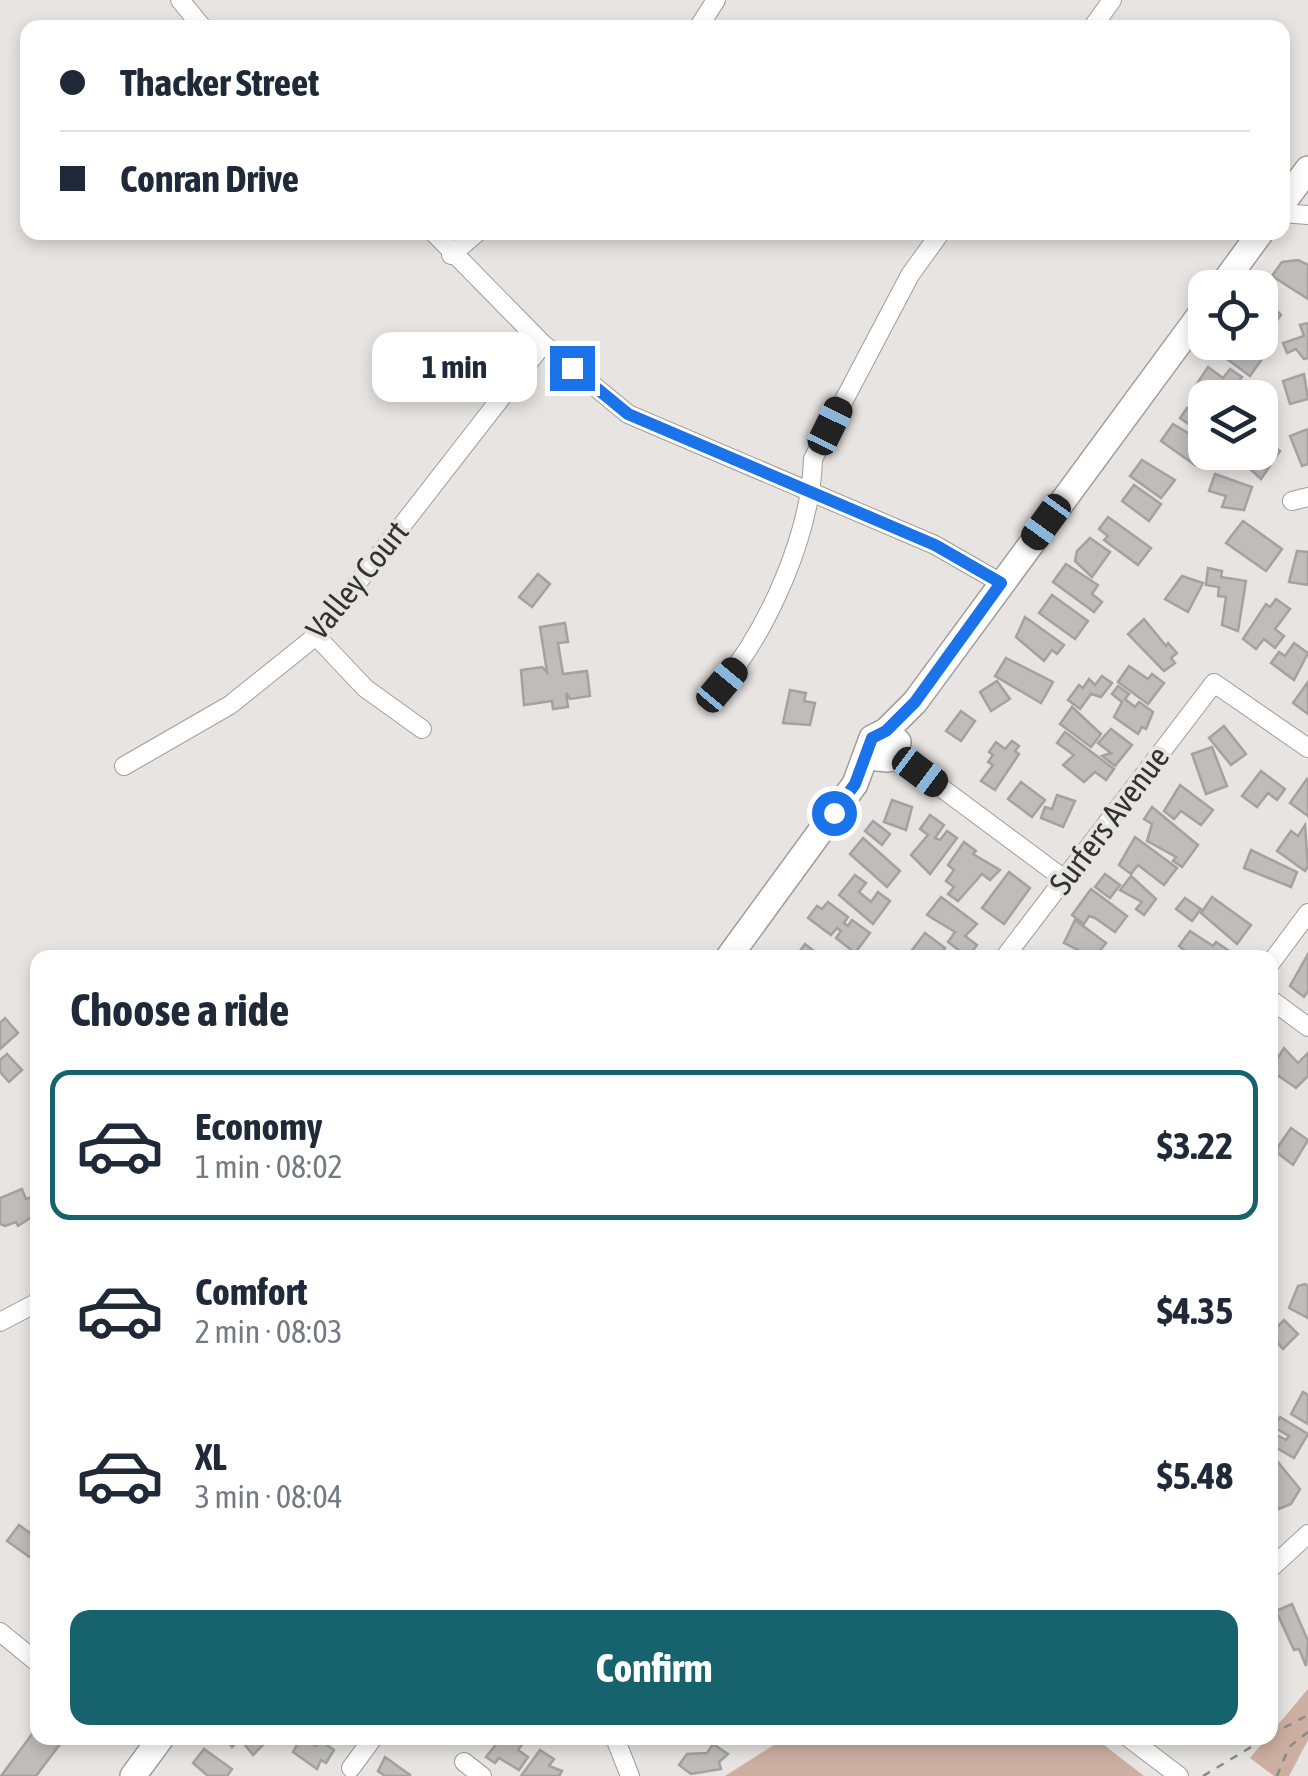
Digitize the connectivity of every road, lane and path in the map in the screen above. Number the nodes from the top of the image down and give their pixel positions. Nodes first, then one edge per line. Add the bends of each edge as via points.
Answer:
1 (180, 0) edge
2 (197, 20) edge
3 (1307, 173) edge
4 (1290, 194) edge
5 (439, 240) edge
6 (469, 240) edge
7 (936, 240) edge
8 (1255, 240) edge
9 (451, 255) junction
10 (1233, 270) edge
11 (1188, 331) edge
12 (543, 344) junction
13 (812, 491) junction
14 (1001, 583) junction
15 (316, 636) junction
16 (722, 685) dead end
17 (422, 730) dead end
18 (887, 748) junction
19 (1308, 748) edge
20 (124, 766) dead end
21 (1064, 879) junction
22 (1308, 913) edge
23 (734, 950) edge
24 (1010, 950) edge
25 (1278, 953) edge
26 (1278, 1005) edge
27 (1308, 1027) edge
28 (30, 1306) edge
29 (0, 1322) edge
30 (1308, 1534) edge
31 (1278, 1562) edge
32 (0, 1632) edge
33 (30, 1656) edge
34 (1308, 1714) edge
35 (1278, 1730) edge
36 (1308, 1732) edge
37 (148, 1745) edge
38 (368, 1745) edge
39 (618, 1745) edge
40 (1138, 1745) edge
41 (1253, 1745) edge
42 (464, 1762) dead end
43 (351, 1768) dead end
44 (133, 1776) edge
45 (482, 1776) edge
46 (630, 1776) edge
47 (1179, 1776) edge
48 (1203, 1776) edge
49 (1278, 1776) edge

1 - 2 street
3 - 4 street
5 - 9 street
6 - 9 street
7 - 13 street via 846,392 813,460
8 - 10 street
9 - 12 street
11 - 14 street
12 - 13 street via 628,414
12 - 15 street, Valley Court
13 - 14 street via 935,545
13 - 16 street via 768,618
14 - 18 street
15 - 17 street via 365,688
15 - 20 street, Valley Court via 230,705
18 - 21 street
18 - 23 street
19 - 21 street, Surfers Avenue via 1214,683
21 - 24 street, Surfers Avenue
22 - 25 street
26 - 27 street
28 - 29 street
30 - 31 street
32 - 33 street
34 - 35 path
36 - 49 path via 1289,1747
37 - 44 street
38 - 43 street
39 - 46 street
40 - 47 street
41 - 48 path
42 - 45 street

